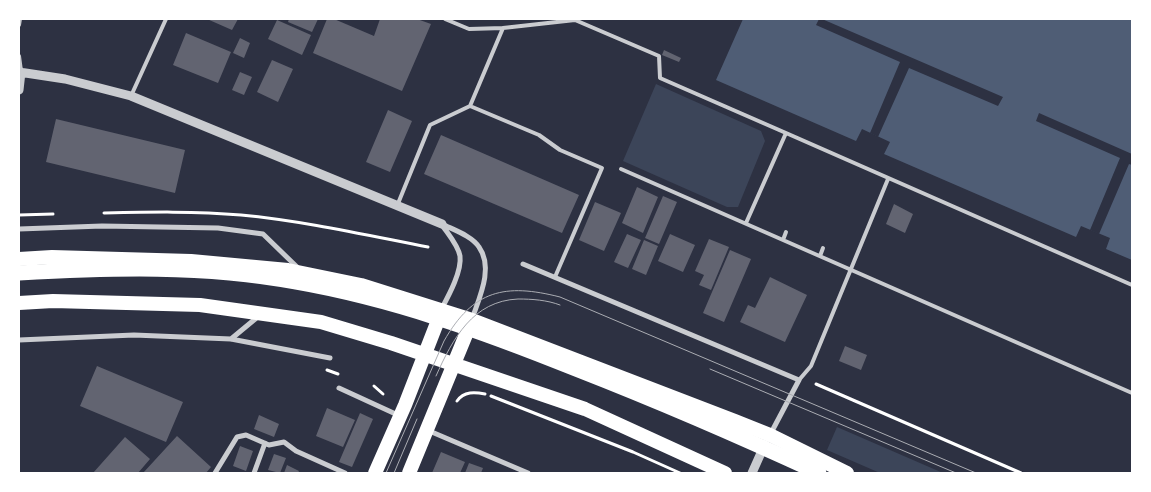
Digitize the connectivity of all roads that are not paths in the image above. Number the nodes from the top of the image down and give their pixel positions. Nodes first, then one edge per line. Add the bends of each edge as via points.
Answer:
1 (20, 19) edge
2 (166, 19) edge
3 (445, 19) edge
4 (19, 25) edge
5 (503, 28) junction
6 (19, 56) edge
7 (20, 72) edge
8 (19, 90) edge
9 (131, 96) junction
10 (470, 106) junction
11 (786, 134) junction
12 (620, 169) dead end
13 (888, 179) junction
14 (397, 206) junction
15 (746, 223) junction
16 (442, 224) junction
17 (19, 229) edge
18 (786, 232) dead end
19 (783, 240) junction
20 (823, 248) dead end
21 (820, 256) junction
22 (19, 259) edge
23 (523, 264) dead end
24 (851, 269) junction
25 (19, 273) edge
26 (302, 273) junction
27 (555, 277) junction
28 (1132, 285) edge
29 (19, 303) edge
30 (442, 310) junction
31 (262, 314) junction
32 (472, 320) junction
33 (232, 339) junction
34 (19, 340) edge
35 (425, 354) junction
36 (330, 358) dead end
37 (454, 364) junction
38 (799, 380) junction
39 (339, 388) dead end
40 (1132, 393) edge
41 (400, 416) junction
42 (427, 430) junction
43 (770, 435) junction
44 (266, 443) junction
45 (215, 473) edge
46 (254, 473) edge
47 (345, 473) edge
48 (375, 473) edge
49 (409, 473) edge
50 (528, 473) edge
51 (725, 473) edge
52 (752, 473) edge
53 (819, 473) edge
54 (847, 473) edge

1 - 4 lane
2 - 9 lane
3 - 5 lane via 469,29
5 - 10 lane
5 - 11 lane via 574,20 659,56 660,78
6 - 7 lane
7 - 8 street
7 - 9 street via 65,79
9 - 14 street
10 - 14 lane via 430,124
10 - 27 lane via 539,135 560,150 602,168
11 - 13 lane
11 - 15 lane
12 - 15 lane
13 - 24 lane
13 - 28 lane
14 - 16 street
15 - 19 lane
16 - 30 street via 460,257 454,283
16 - 32 street via 479,246 486,263 482,290
17 - 26 street via 102,226 218,228 263,234
18 - 19 lane
19 - 21 lane
20 - 21 lane
21 - 24 lane
22 - 26 highway via 191,261
23 - 27 street
24 - 38 lane via 812,366
24 - 40 lane
25 - 53 highway via 152,269 220,272 294,281 367,296 512,343 692,415
26 - 30 highway via 361,286
27 - 38 street
29 - 31 highway via 200,304
30 - 32 highway
30 - 35 highway
31 - 33 street
31 - 35 highway via 320,322
32 - 37 highway
32 - 43 highway
33 - 34 street via 134,335
33 - 36 street
35 - 37 highway
35 - 41 highway
37 - 42 highway
37 - 51 highway via 584,408
38 - 43 street
39 - 41 street
41 - 48 highway
42 - 49 highway
42 - 50 street
43 - 52 street
43 - 54 highway
44 - 45 street via 246,435 237,437
44 - 46 street
44 - 47 street via 284,442 296,451

